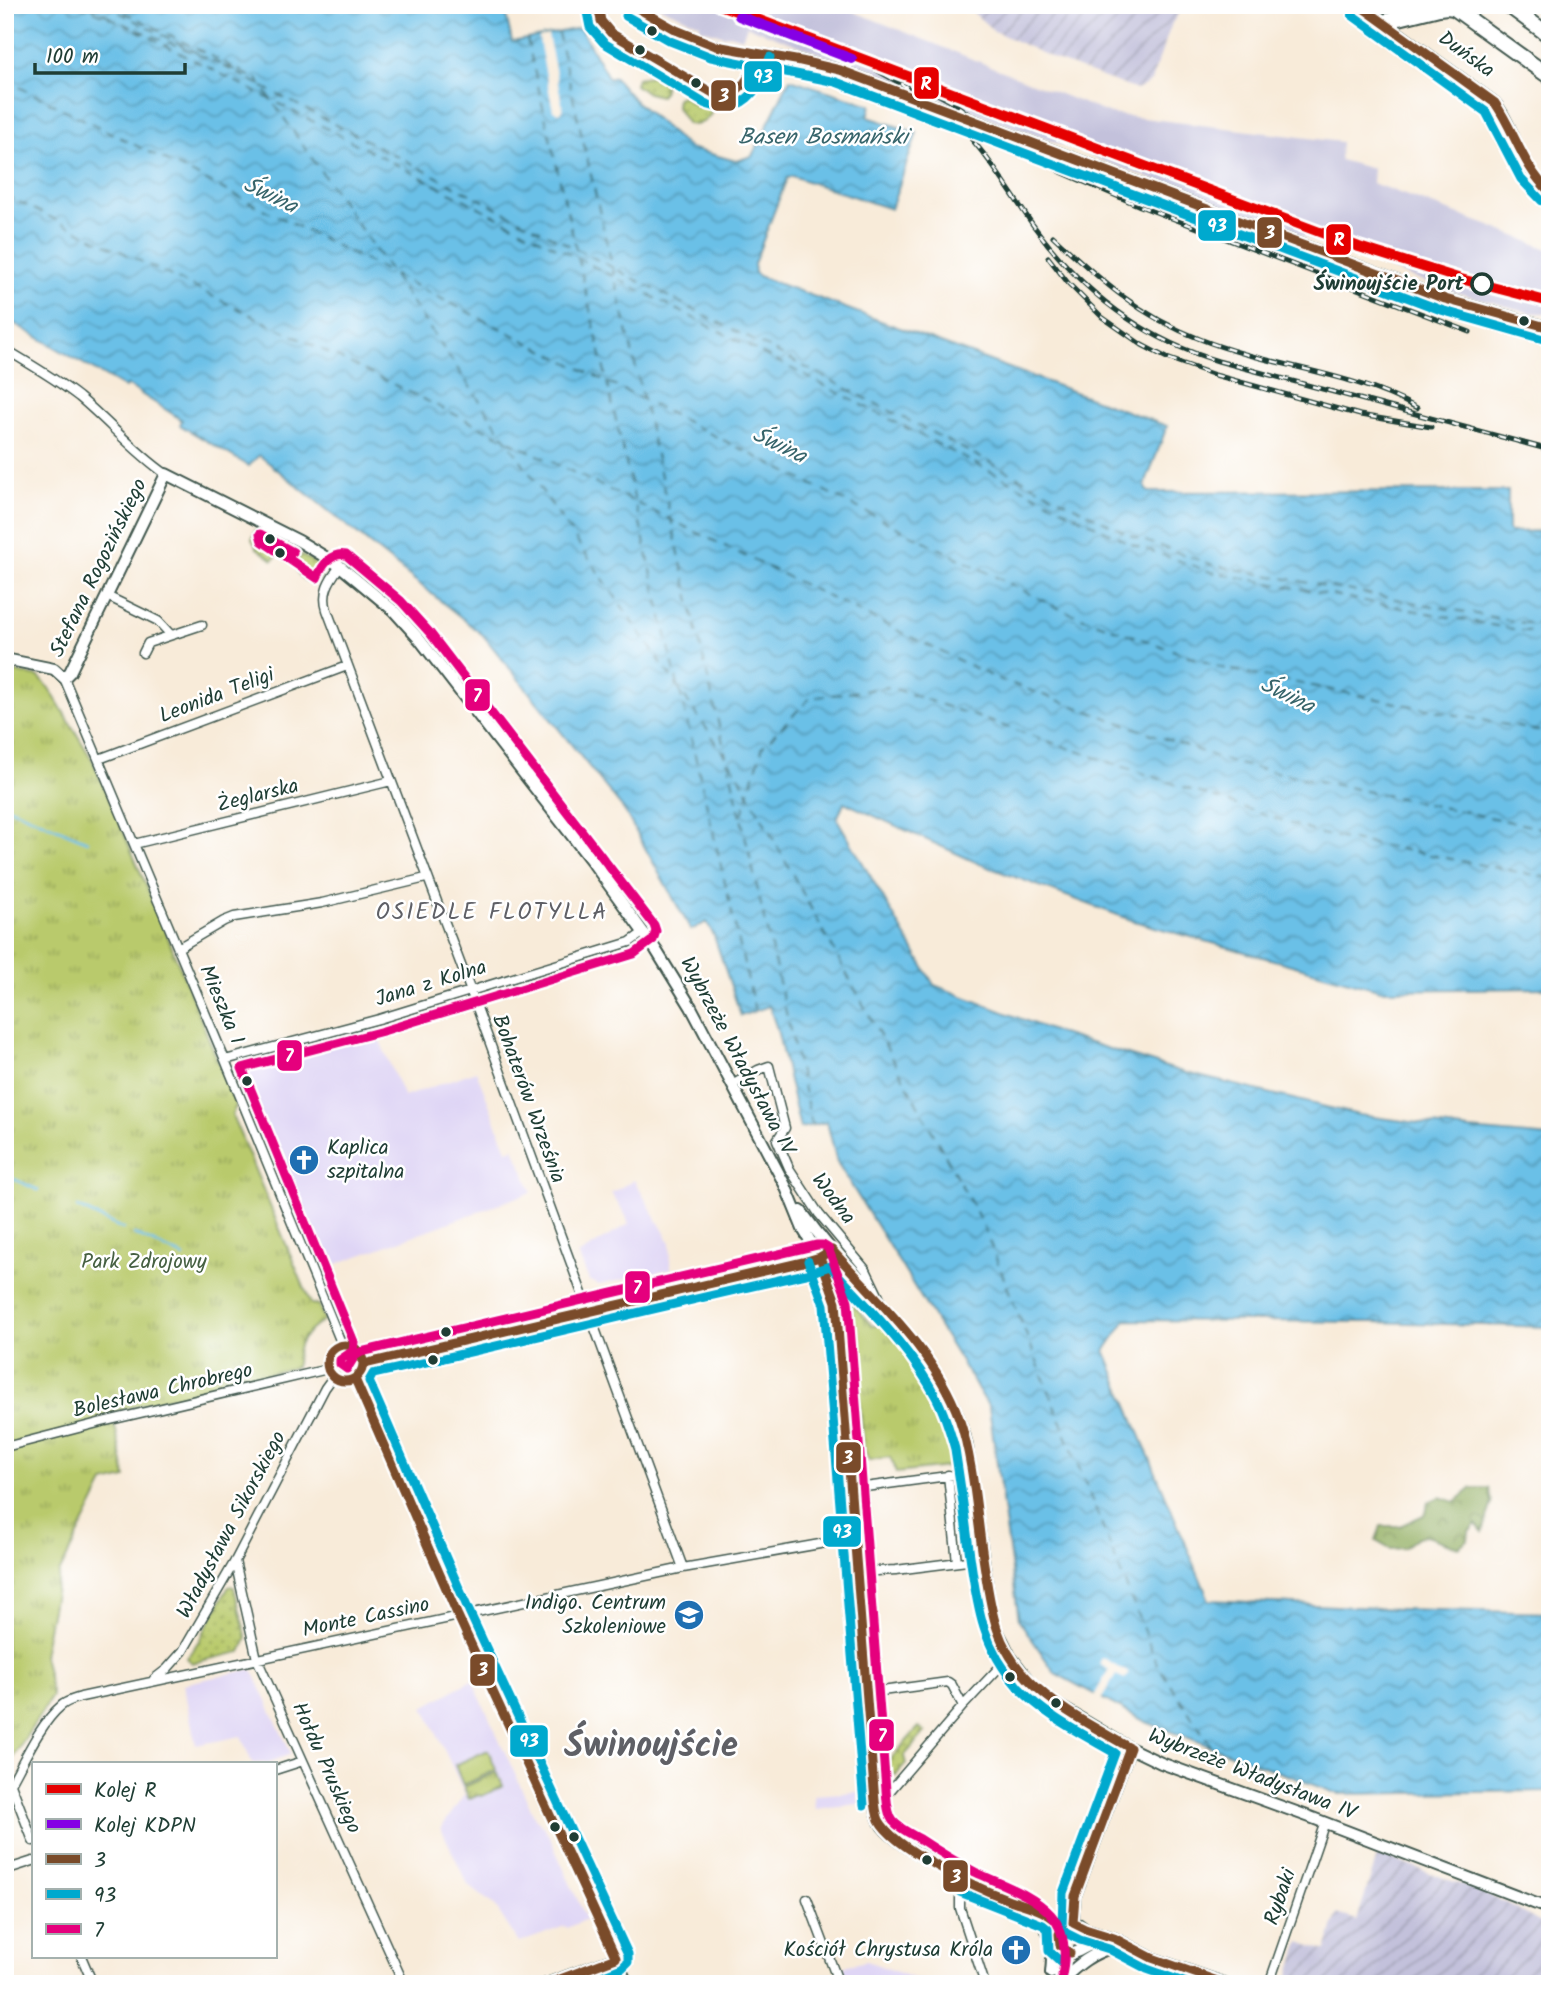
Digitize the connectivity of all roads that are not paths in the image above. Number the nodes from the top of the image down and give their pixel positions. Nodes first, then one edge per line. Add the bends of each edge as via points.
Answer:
1 (598, 5) edge
2 (632, 5) edge
3 (1359, 5) edge
4 (1508, 5) edge
5 (1383, 22) junction
6 (1550, 36) edge
7 (758, 54) junction
8 (1550, 77) edge
9 (1550, 192) edge
10 (1550, 328) edge
11 (5, 349) edge
12 (166, 474) junction
13 (340, 566) junction
14 (107, 596) junction
15 (202, 625) dead end
16 (172, 635) junction
17 (143, 653) dead end
18 (5, 659) edge
19 (347, 666) junction
20 (64, 678) junction
21 (99, 759) junction
22 (391, 781) junction
23 (134, 844) junction
24 (426, 878) junction
25 (644, 932) junction
26 (178, 948) junction
27 (470, 991) junction
28 (225, 1060) junction
29 (732, 1085) junction
30 (791, 1197) junction
31 (831, 1250) junction
32 (820, 1257) junction
33 (863, 1286) junction
34 (836, 1301) junction
35 (884, 1307) junction
36 (589, 1311) junction
37 (342, 1345) junction
38 (364, 1364) junction
39 (330, 1373) junction
40 (355, 1379) junction
41 (5, 1447) edge
42 (971, 1473) junction
43 (948, 1475) junction
44 (850, 1489) junction
45 (854, 1538) junction
46 (983, 1559) junction
47 (235, 1561) junction
48 (957, 1562) junction
49 (683, 1568) junction
50 (857, 1572) junction
51 (458, 1616) junction
52 (1010, 1656) junction
53 (257, 1659) junction
54 (152, 1681) junction
55 (866, 1693) junction
56 (963, 1706) junction
57 (1129, 1748) junction
58 (303, 1761) junction
59 (276, 1770) edge
60 (11, 1784) junction
61 (5, 1794) edge
62 (876, 1804) junction
63 (1325, 1822) junction
64 (32, 1838) edge
65 (32, 1861) edge
66 (5, 1870) edge
67 (965, 1881) junction
68 (807, 1899) dead end
69 (1009, 1900) junction
70 (1550, 1907) edge
71 (1068, 1926) junction
72 (1086, 1929) junction
73 (1060, 1945) junction
74 (1086, 1947) junction
75 (1111, 1948) junction
76 (1073, 1954) junction
77 (82, 1958) edge
78 (616, 1958) junction
79 (1152, 1958) junction
80 (1049, 1978) edge
81 (1063, 1981) edge
82 (93, 1984) edge
83 (404, 1984) edge
84 (546, 1984) edge
85 (627, 1984) edge
86 (839, 1984) edge
87 (985, 1984) edge
88 (1227, 1984) edge
89 (1269, 1984) edge

1 - 7 street via 601,21 611,33 722,97 732,94 746,79
2 - 7 street via 692,38
3 - 5 highway, Duńska
4 - 6 highway
5 - 8 highway via 1454,8
5 - 9 street, Duńska via 1495,103 1529,170
7 - 10 street via 840,71 1445,299
11 - 12 street, Wybrzeże Władysława IV via 80,398
12 - 13 street, Wybrzeże Władysława IV
12 - 14 street, Stefana Rogozińskiego
13 - 19 street, Bohaterów Września via 324,598
13 - 25 street, Wybrzeże Władysława IV via 394,610 420,640
14 - 16 street via 158,621
14 - 20 street, Stefana Rogozińskiego
15 - 16 street
16 - 17 street via 148,643
18 - 20 street via 54,669
19 - 21 street, Leonida Teligi
19 - 22 street, Bohaterów Września
20 - 21 street, Mieszka I
21 - 23 street, Mieszka I
22 - 23 street, Żeglarska
22 - 24 street, Bohaterów Września
23 - 26 street, Mieszka I
24 - 26 street via 322,903 234,917
24 - 27 street, Bohaterów Września
25 - 27 street, Jana z Kolna via 630,942
25 - 29 street, Wybrzeże Władysława IV
26 - 28 street, Mieszka I
27 - 28 street, Jana z Kolna
27 - 36 street, Bohaterów Września
28 - 37 street, Mieszka I
29 - 30 street, Wybrzeże Władysława IV
29 - 35 street, Wodna via 769,1066 785,1128 777,1140 781,1153 819,1214 866,1270
30 - 31 street, Wybrzeże Władysława IV
30 - 32 street, Wybrzeże Władysława IV
31 - 32 street
31 - 33 street, Wybrzeże Władysława IV
32 - 34 street, Wybrzeże Władysława IV
32 - 36 street
33 - 34 street via 844,1291
33 - 35 street, Wybrzeże Władysława IV
34 - 44 street, Wybrzeże Władysława IV
35 - 42 street, Wybrzeże Władysława IV via 949,1395 964,1429
36 - 38 street
36 - 49 street, Bohaterów Września
37 - 38 street via 359,1350
37 - 39 street via 330,1353
38 - 40 street
39 - 40 street via 341,1381
39 - 41 street, Bolesława Chrobrego
39 - 47 street, Władysława Sikorskiego
40 - 51 street
42 - 43 street
42 - 46 street, Wybrzeże Władysława IV
43 - 44 street
43 - 48 street
44 - 45 street, Wybrzeże Władysława IV
45 - 49 street, Monte Cassino
45 - 50 street, Wybrzeże Władysława IV
46 - 48 street
46 - 52 street, Wybrzeże Władysława IV via 991,1613
47 - 53 street, Hołdu Pruskiego
47 - 54 street, Władysława Sikorskiego via 183,1651
48 - 50 street
49 - 51 street, Monte Cassino
50 - 55 street, Wybrzeże Władysława IV
51 - 53 street, Monte Cassino
51 - 78 street
52 - 56 street
52 - 57 street, Wybrzeże Władysława IV via 1049,1699
53 - 54 street, Monte Cassino
53 - 58 street, Hołdu Pruskiego
54 - 60 street, Monte Cassino via 62,1704
55 - 56 street via 948,1682
55 - 62 street, Wybrzeże Władysława IV
56 - 62 street
57 - 63 street, Wybrzeże Władysława IV
57 - 71 street
58 - 59 street
58 - 83 street, Hołdu Pruskiego
60 - 61 street, Monte Cassino
60 - 64 street
62 - 67 street, Wybrzeże Władysława IV via 878,1819 888,1833
63 - 70 street, Wybrzeże Władysława IV
63 - 89 street, Rybaki
65 - 66 street
67 - 69 street, Wybrzeże Władysława IV
67 - 87 street via 961,1912
68 - 86 street
69 - 71 street via 1037,1907
69 - 80 street via 1042,1920 1053,1956
71 - 72 street
71 - 73 street via 1059,1934
72 - 74 street
72 - 79 street
73 - 76 street
73 - 80 street
74 - 75 street
74 - 76 street
75 - 79 street
75 - 81 street via 1094,1953
76 - 81 street
77 - 82 street
78 - 84 street
78 - 85 street
79 - 88 street

